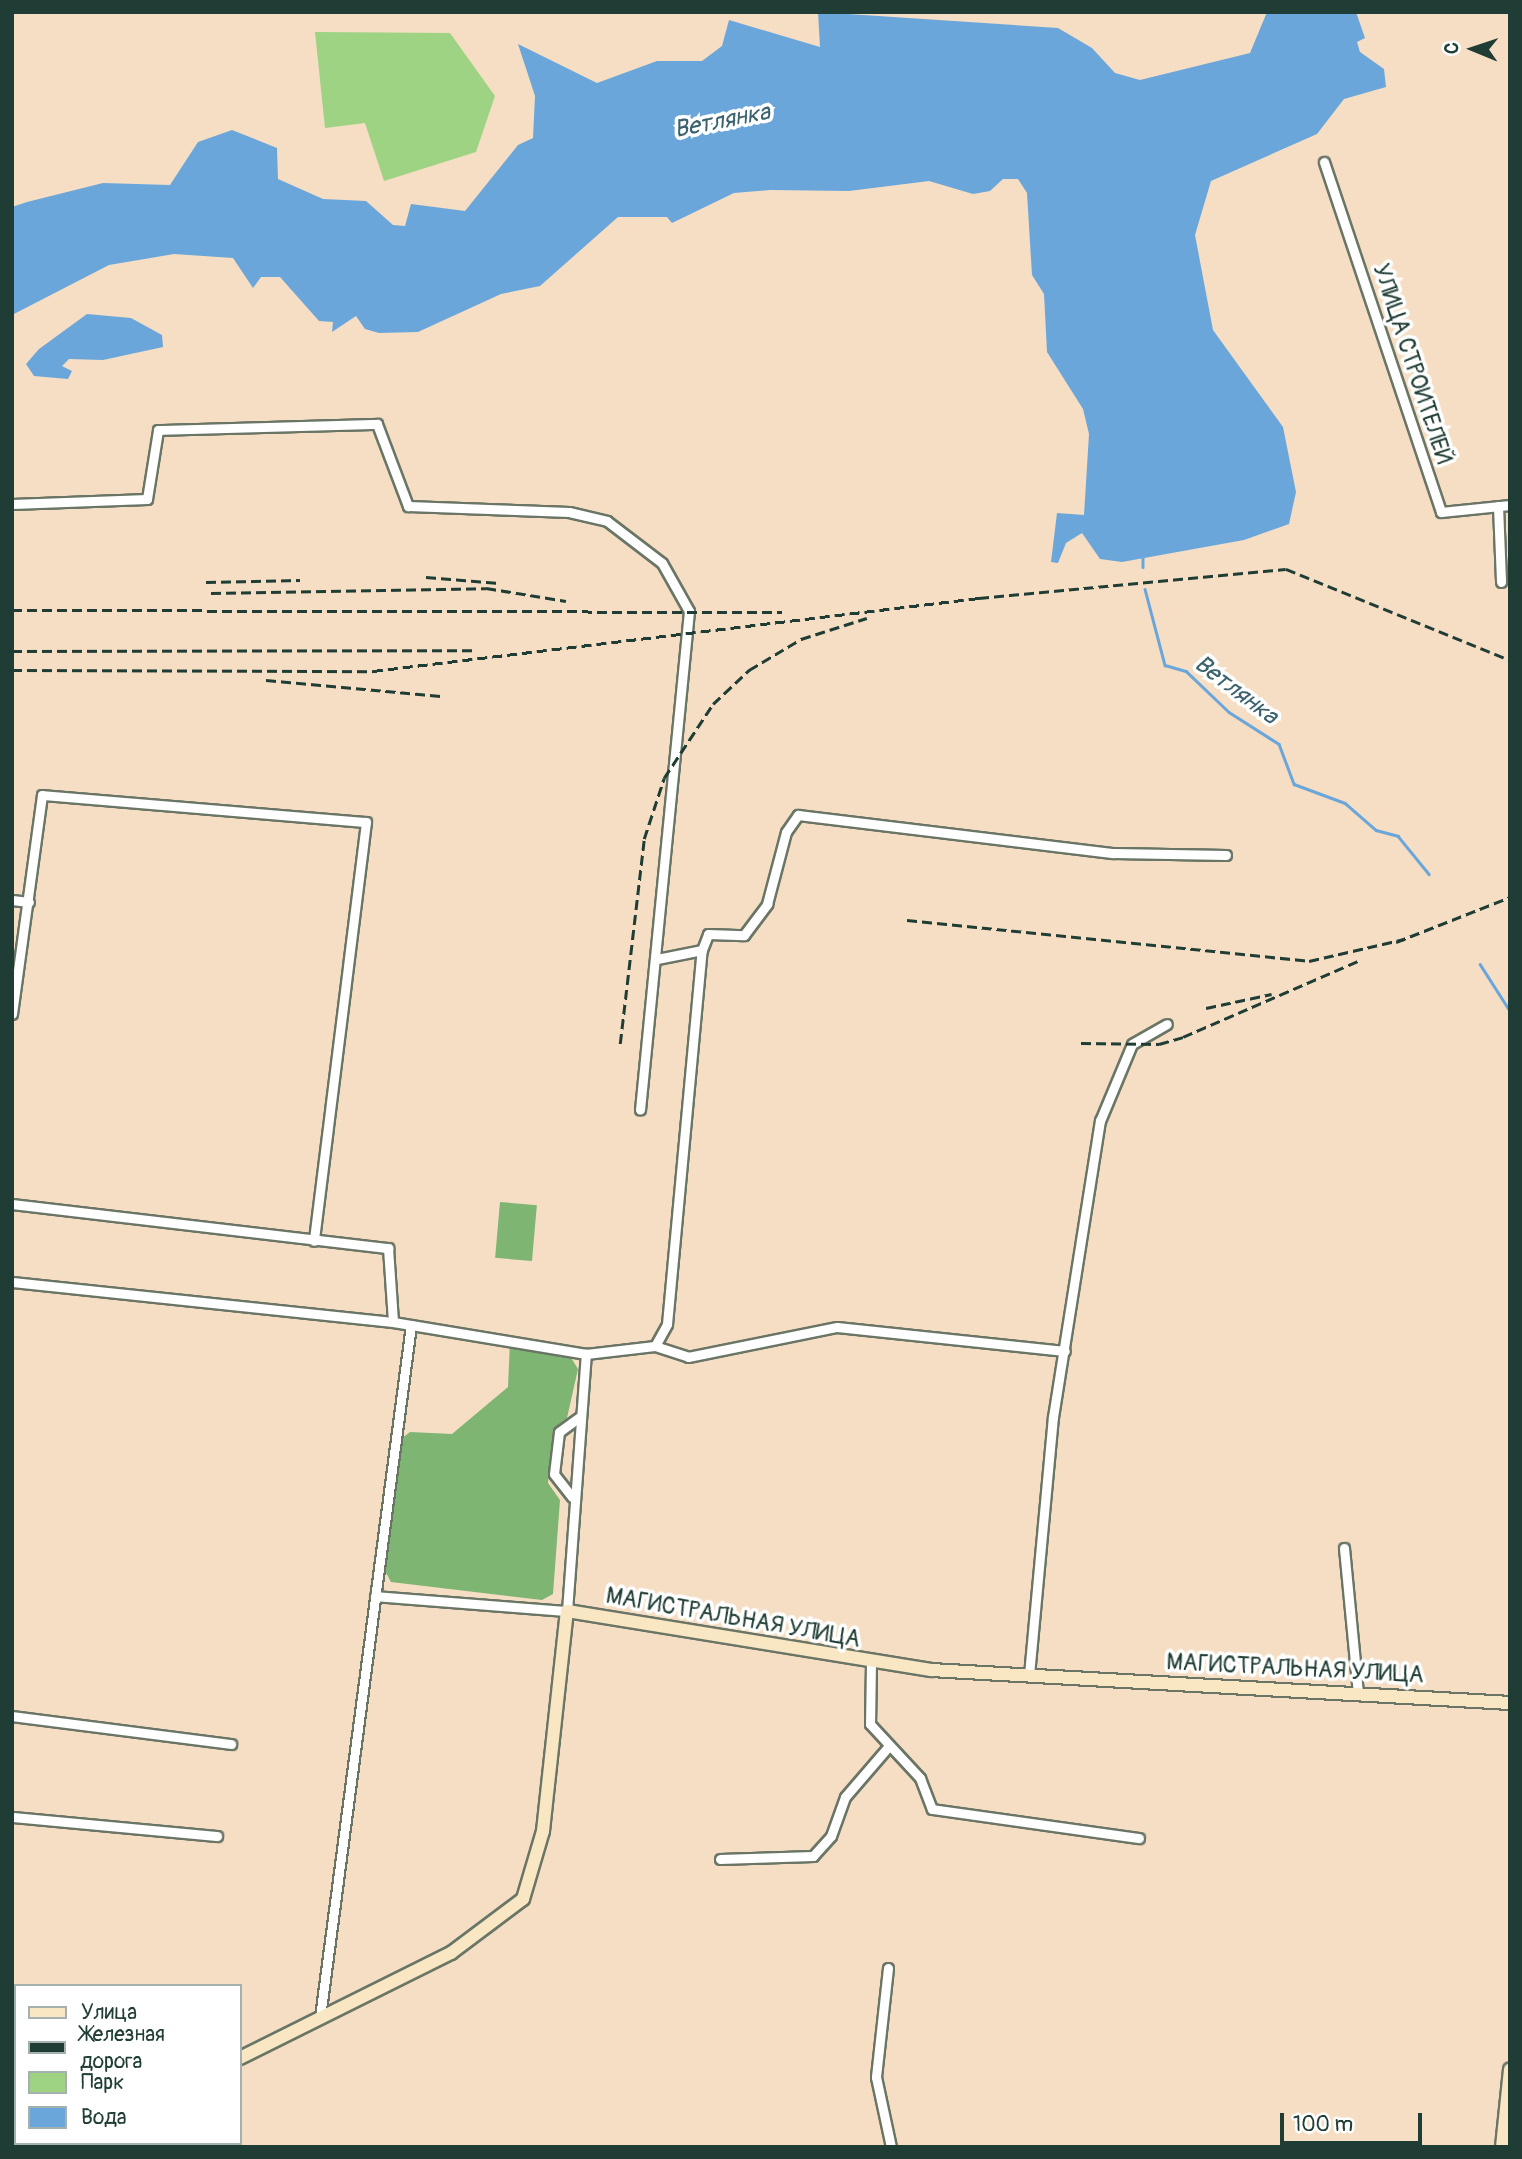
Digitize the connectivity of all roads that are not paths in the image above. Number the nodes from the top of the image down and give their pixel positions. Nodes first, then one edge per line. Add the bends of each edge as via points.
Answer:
1 (1324, 162) dead end
2 (12, 504) edge
3 (1510, 505) edge
4 (1498, 506) junction
5 (1501, 582) dead end
6 (1227, 855) dead end
7 (12, 900) edge
8 (29, 902) junction
9 (702, 950) junction
10 (657, 959) junction
11 (12, 1014) edge
12 (1167, 1024) dead end
13 (640, 1110) dead end
14 (12, 1205) edge
15 (314, 1241) junction
16 (12, 1282) edge
17 (393, 1322) junction
18 (411, 1325) junction
19 (655, 1346) junction
20 (1065, 1351) junction
21 (586, 1354) junction
22 (580, 1417) junction
23 (572, 1497) junction
24 (1344, 1548) dead end
25 (375, 1596) junction
26 (567, 1611) junction
27 (871, 1663) junction
28 (1030, 1675) junction
29 (1358, 1693) junction
30 (1510, 1703) edge
31 (12, 1716) edge
32 (231, 1744) dead end
33 (888, 1747) junction
34 (12, 1817) edge
35 (217, 1836) dead end
36 (1139, 1838) dead end
37 (720, 1859) dead end
38 (888, 1968) dead end
39 (320, 2017) junction
40 (242, 2057) edge
41 (1510, 2068) edge
42 (891, 2147) edge
43 (1502, 2147) edge

1 - 4 street, УЛИЦА СТРОИТЕЛЕЙ via 1441,512
2 - 10 street via 147,499 158,430 377,424 408,506 569,513 607,521 662,563 690,611
3 - 4 street, УЛИЦА СТРОИТЕЛЕЙ
4 - 5 street
6 - 9 street via 1114,853 798,815 786,832 767,904 744,935 708,934
7 - 8 street
8 - 11 street
8 - 15 street via 42,795 366,822
9 - 10 street
9 - 19 street via 667,1324
10 - 13 street
12 - 20 street via 1132,1044 1100,1122
14 - 15 street
15 - 17 street via 388,1248
16 - 17 street
17 - 18 street
18 - 21 street
18 - 25 street
19 - 20 street via 688,1357 837,1327
19 - 21 street
20 - 28 street via 1053,1417
21 - 22 street
22 - 23 street
22 - 23 street via 559,1432 554,1475
23 - 26 street
24 - 29 street
25 - 26 street
25 - 39 street
26 - 27 main road, МАГИСТРАЛЬНАЯ УЛИЦА
26 - 39 main road via 543,1831 523,1899 484,1934
27 - 28 main road, МАГИСТРАЛЬНАЯ УЛИЦА
27 - 33 street via 870,1724
28 - 29 main road, МАГИСТРАЛЬНАЯ УЛИЦА
29 - 30 main road, МАГИСТРАЛЬНАЯ УЛИЦА
31 - 32 street
33 - 36 street via 920,1778 932,1809
33 - 37 street via 845,1797 831,1836 813,1856
34 - 35 street
38 - 42 street via 876,2077
39 - 40 main road
41 - 43 main road

